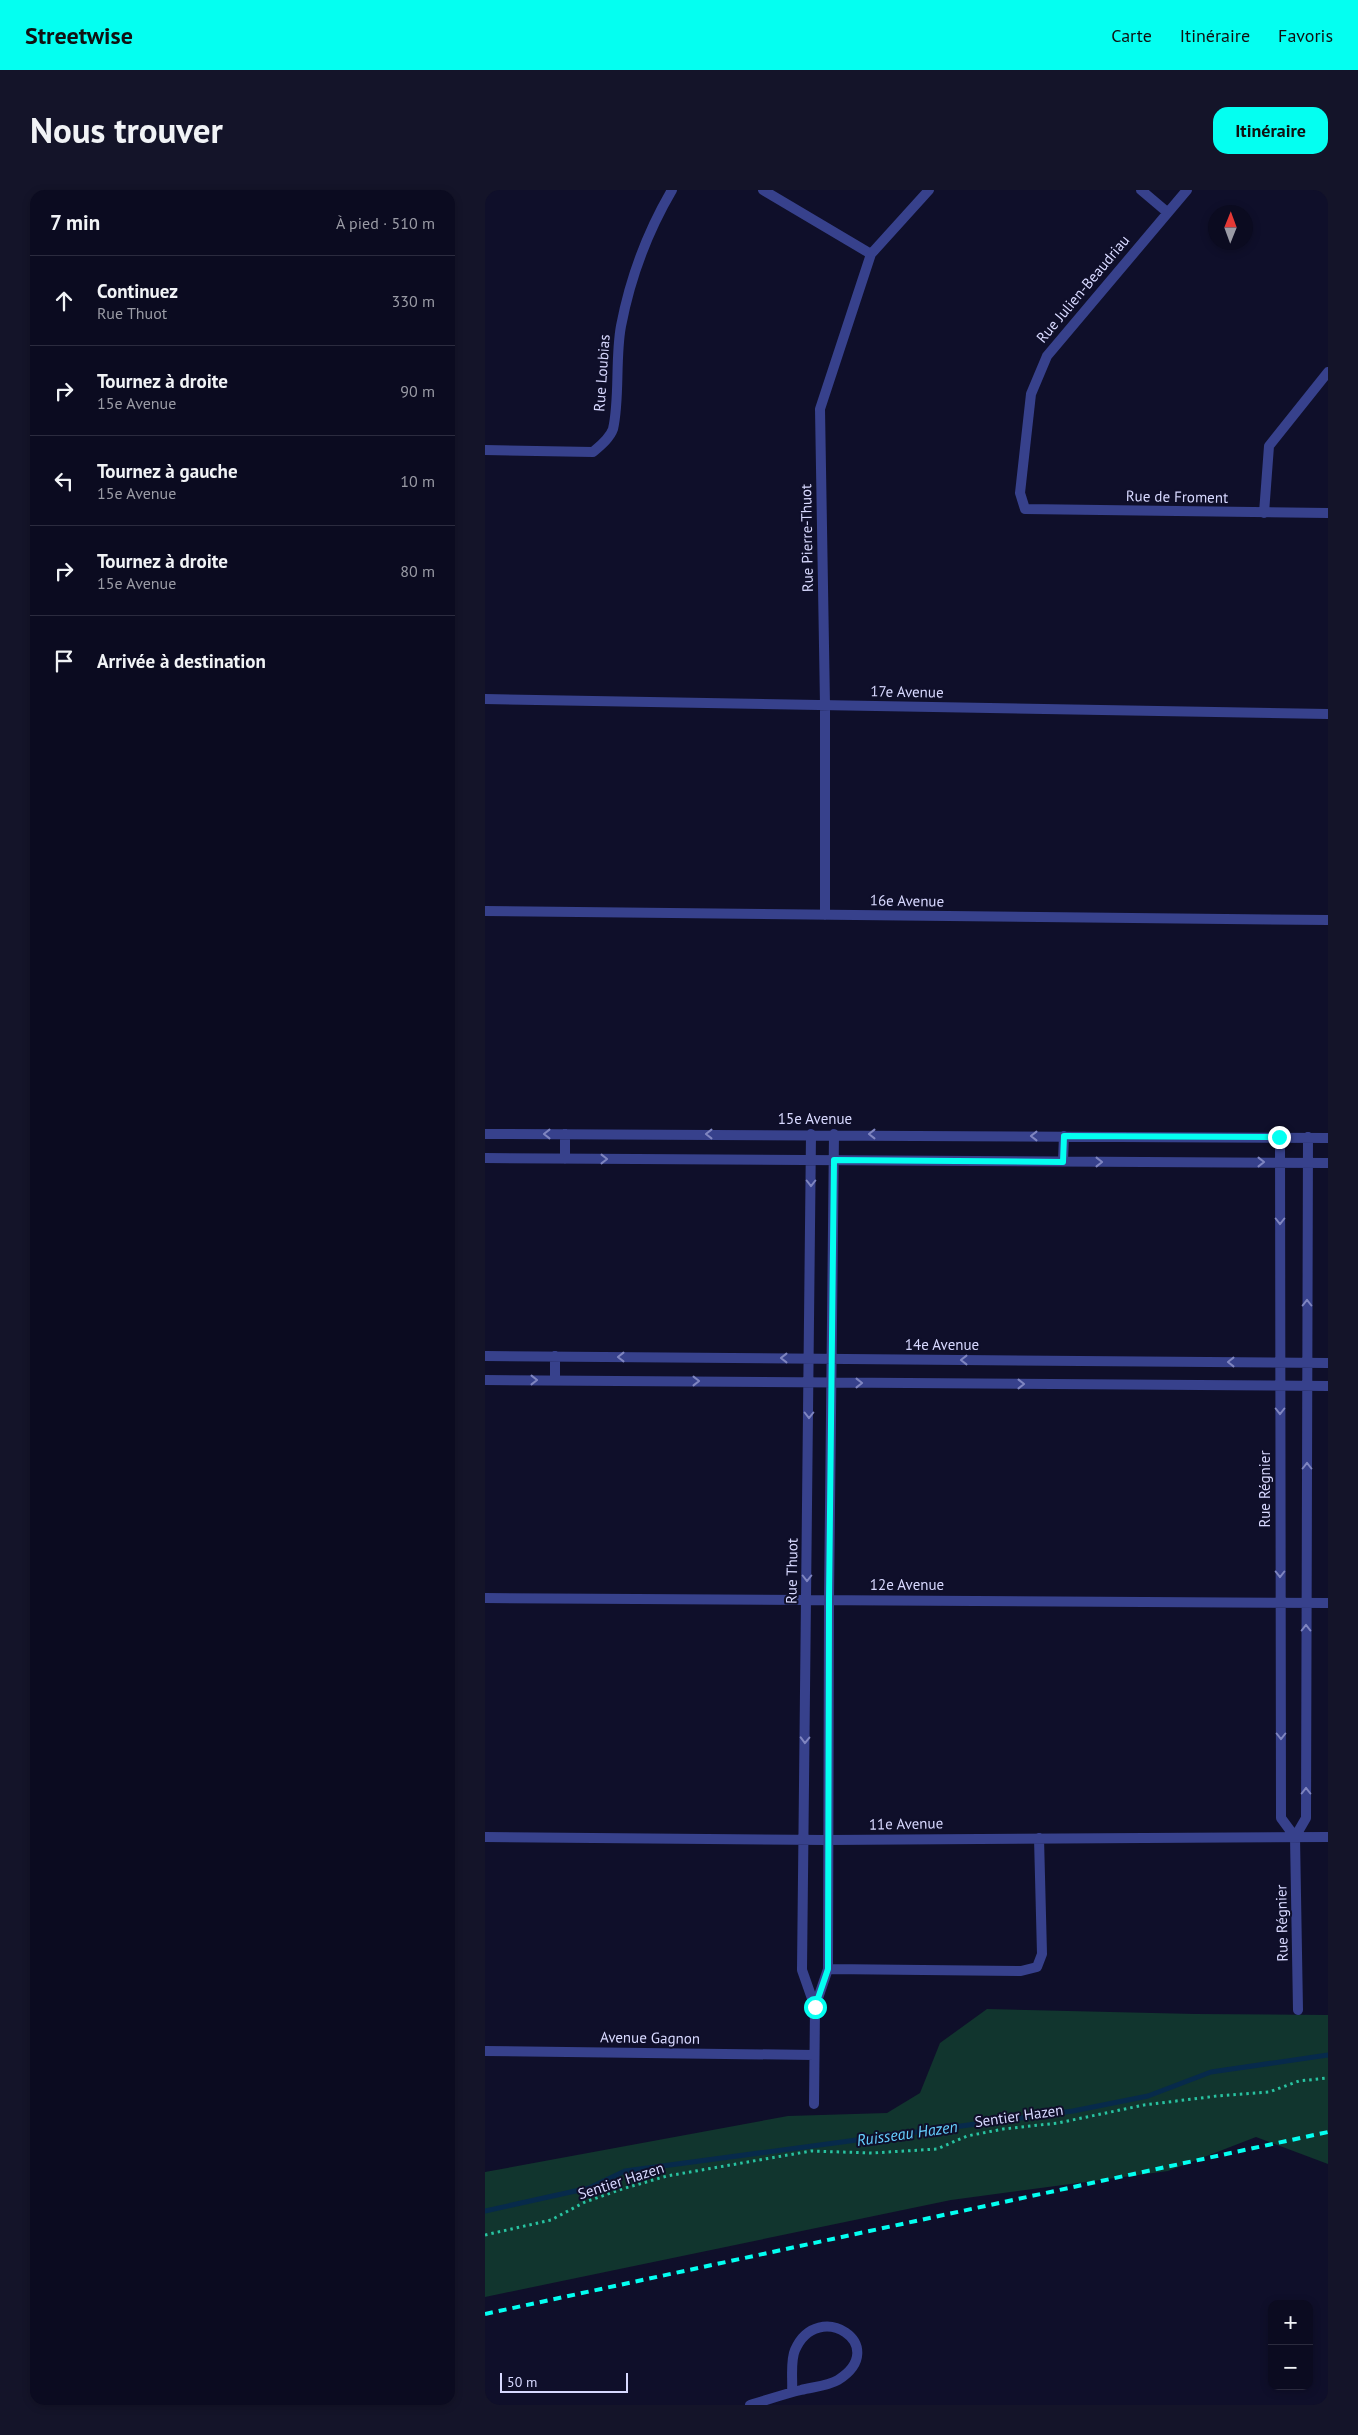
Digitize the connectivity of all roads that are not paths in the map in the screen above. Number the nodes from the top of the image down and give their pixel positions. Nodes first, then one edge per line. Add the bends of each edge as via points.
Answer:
1 (672, 190) edge
2 (763, 190) edge
3 (929, 190) edge
4 (1141, 190) edge
5 (1187, 190) edge
6 (1167, 212) junction
7 (871, 254) junction
8 (1328, 372) edge
9 (485, 450) edge
10 (1025, 509) joint
11 (1264, 513) junction
12 (1328, 513) edge
13 (485, 699) edge
14 (825, 705) junction
15 (1328, 714) edge
16 (485, 911) edge
17 (825, 916) junction
18 (1328, 920) edge
19 (485, 1134) edge
20 (565, 1134) junction
21 (811, 1134) junction
22 (834, 1134) junction
23 (1064, 1136) junction
24 (1279, 1137) junction
25 (1308, 1137) junction
26 (1328, 1138) edge
27 (485, 1158) edge
28 (565, 1159) junction
29 (811, 1160) junction
30 (834, 1160) junction
31 (1063, 1162) junction
32 (1280, 1162) junction
33 (1308, 1163) junction
34 (1328, 1163) edge
35 (485, 1356) edge
36 (555, 1356) junction
37 (809, 1358) junction
38 (831, 1359) junction
39 (1280, 1362) junction
40 (1307, 1363) junction
41 (1328, 1363) edge
42 (485, 1380) edge
43 (555, 1380) junction
44 (809, 1382) junction
45 (831, 1382) junction
46 (1280, 1386) junction
47 (1307, 1386) junction
48 (1328, 1386) edge
49 (485, 1598) edge
50 (807, 1599) junction
51 (829, 1600) junction
52 (1280, 1603) junction
53 (1307, 1603) junction
54 (1328, 1603) edge
55 (485, 1837) edge
56 (1295, 1837) junction
57 (1328, 1837) edge
58 (1039, 1838) junction
59 (804, 1840) junction
60 (827, 1840) junction
61 (828, 1969) junction
62 (815, 2007) junction
63 (1298, 2010) dead end
64 (485, 2051) edge
65 (814, 2055) junction
66 (814, 2104) dead end
67 (792, 2392) junction
68 (750, 2405) edge

1 - 9 street, Rue Loubias via 658,213 645,246 621,326 613,431 593,452
2 - 7 street
3 - 7 street, Rue Pierre-Thuot
4 - 6 street
5 - 6 street, Rue Julien-Beaudriau
6 - 10 street, Rue Julien-Beaudriau via 1047,356 1031,394 1021,493
7 - 14 street, Rue Pierre-Thuot via 820,409
8 - 11 street via 1269,446
10 - 11 street, Rue de Froment
11 - 12 street, Rue de Froment
13 - 14 street, 17e Avenue
14 - 15 street, 17e Avenue
14 - 17 street, Rue Pierre-Thuot
16 - 17 street, 16e Avenue
17 - 18 street, 16e Avenue
20 -> 19 street, 15e Avenue
21 -> 20 street, 15e Avenue
20 - 28 street
21 - 22 street, 15e Avenue
21 - 29 street, Rue Thuot
23 -> 22 street, 15e Avenue
22 - 30 street, Rue Thuot
23 - 24 street, 15e Avenue
23 - 31 street
24 - 25 street, 15e Avenue
24 - 32 street, Rue Régnier
25 - 26 street, 15e Avenue
25 - 33 street, Rue Régnier
27 - 28 street
28 -> 29 street
29 - 30 street
29 -> 37 street, Rue Thuot
30 - 31 street
30 - 38 street, Rue Thuot
31 -> 32 street
32 - 33 street
32 -> 39 street, Rue Régnier
33 - 34 street
40 -> 33 street, Rue Régnier
35 - 36 street, 14e Avenue
37 -> 36 street, 14e Avenue
36 - 43 street
37 - 38 street, 14e Avenue
37 - 44 street, Rue Thuot
39 -> 38 street, 14e Avenue
38 - 45 street, Rue Thuot
39 - 40 street, 14e Avenue
39 - 46 street, Rue Régnier
40 - 41 street, 14e Avenue
40 - 47 street, Rue Régnier
42 -> 43 street
43 -> 44 street
44 - 45 street
44 -> 50 street, Rue Thuot
45 -> 46 street
45 - 51 street, Rue Thuot
46 - 47 street
46 -> 52 street, Rue Régnier
47 - 48 street
53 -> 47 street, Rue Régnier
49 - 50 street, 12e Avenue
50 - 51 street, 12e Avenue
50 -> 59 street, Rue Thuot
51 - 52 street, 12e Avenue
51 - 60 street, Rue Thuot
52 - 53 street, 12e Avenue
52 -> 56 street, Rue Régnier via 1281,1818
53 - 54 street, 12e Avenue
56 -> 53 street, Rue Régnier via 1306,1818
55 - 59 street, 11e Avenue
56 - 57 street, 11e Avenue
56 - 58 street, 11e Avenue
56 - 63 street, Rue Régnier
58 - 60 street, 11e Avenue
58 - 61 street via 1043,1954 1037,1966 1021,1971
59 - 60 street, 11e Avenue
59 - 62 street, Rue Thuot via 802,1970
60 - 61 street, Rue Thuot
61 - 62 street, Rue Thuot
62 - 65 street, Rue Thuot
64 - 65 street, Avenue Gagnon
65 - 66 street, Rue Thuot
67 - 67 street via 836,2381 852,2369 858,2354 853,2338 838,2327 820,2326 805,2336 794,2351
67 - 68 street

